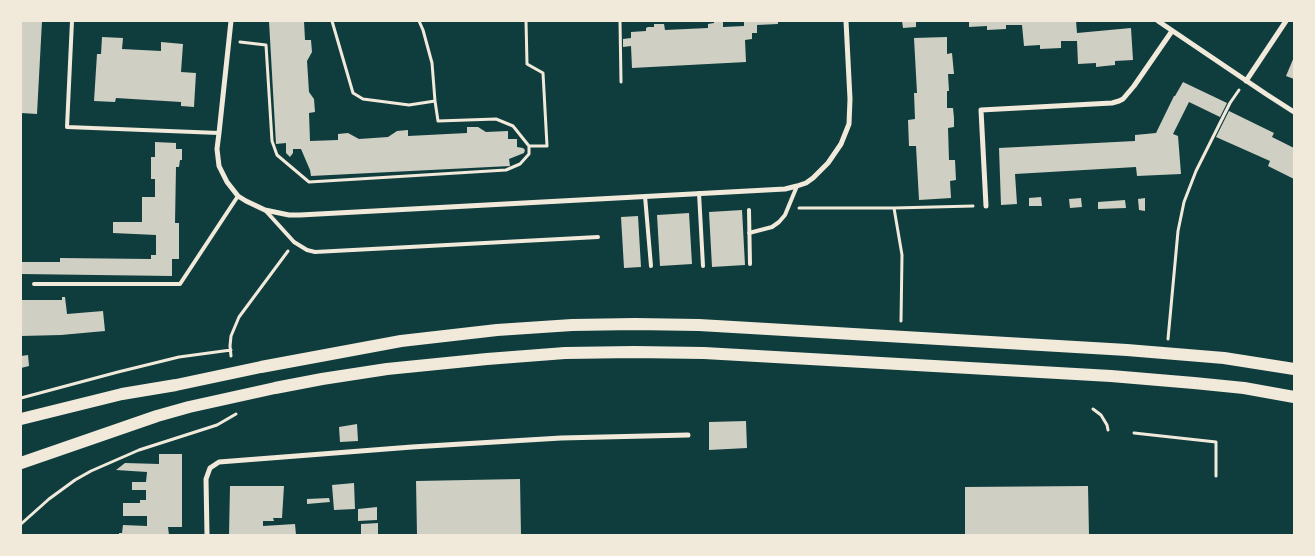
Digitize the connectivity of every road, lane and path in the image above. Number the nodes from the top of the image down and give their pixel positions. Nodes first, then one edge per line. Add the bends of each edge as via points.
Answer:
1 (72, 21) edge
2 (231, 21) edge
3 (332, 21) edge
4 (419, 21) edge
5 (526, 21) edge
6 (620, 21) edge
7 (846, 21) edge
8 (1158, 21) edge
9 (1286, 21) edge
10 (1172, 30) junction
11 (240, 35) dead end
12 (1246, 81) junction
13 (622, 82) dead end
14 (435, 101) junction
15 (1294, 112) edge
16 (218, 133) junction
17 (529, 146) junction
18 (797, 186) junction
19 (699, 193) junction
20 (238, 196) junction
21 (645, 196) junction
22 (986, 206) joint
23 (788, 208) junction
24 (894, 208) junction
25 (265, 210) junction
26 (749, 210) dead end
27 (749, 233) junction
28 (598, 237) dead end
29 (294, 242) junction
30 (750, 264) dead end
31 (651, 266) dead end
32 (702, 266) dead end
33 (34, 284) dead end
34 (901, 324) dead end
35 (1168, 340) dead end
36 (231, 350) junction
37 (1294, 369) edge
38 (234, 373) junction
39 (1294, 397) edge
40 (21, 398) edge
41 (212, 402) junction
42 (1093, 409) dead end
43 (240, 412) dead end
44 (21, 419) edge
45 (217, 425) junction
46 (1108, 430) dead end
47 (1134, 433) dead end
48 (688, 435) dead end
49 (21, 463) edge
50 (1216, 476) dead end
51 (21, 524) edge
52 (207, 535) edge

1 - 16 lane via 67,127
2 - 16 street
3 - 14 path via 352,93 363,99 409,106
4 - 14 path via 432,63
5 - 17 path via 526,64 543,73 547,146
6 - 13 path
7 - 18 street via 849,124 828,163 813,178
8 - 10 street
9 - 12 street
10 - 12 street
10 - 22 street via 1123,99 1112,103 981,110
11 - 17 path via 239,42 266,45 272,141 278,154 309,182 506,170 520,164 529,154
12 - 15 street
12 - 35 path via 1230,103 1196,170 1184,202 1178,231
14 - 17 path via 438,121 496,119 513,126
16 - 20 street via 219,166
18 - 19 street
18 - 23 lane
19 - 21 street
19 - 32 lane
20 - 25 street
20 - 33 lane via 180,284
21 - 25 street via 300,215
21 - 31 lane
22 - 24 path
23 - 24 path
23 - 27 lane via 776,225
24 - 34 path via 902,256
25 - 29 lane
26 - 27 lane
27 - 30 lane
28 - 29 lane via 315,252
29 - 36 path via 239,317 231,336
36 - 38 path
36 - 40 path via 179,357
37 - 38 main road via 1155,352 635,324 516,328 418,338
38 - 44 main road via 104,398
39 - 41 main road via 1194,382 1111,376 704,353 626,352 543,354 387,369
41 - 45 path
41 - 49 main road via 143,420
42 - 46 path via 1101,414
43 - 45 path
45 - 51 path via 139,450 75,480
47 - 50 path via 1216,442
48 - 52 street via 561,438 219,462 210,468 206,479

